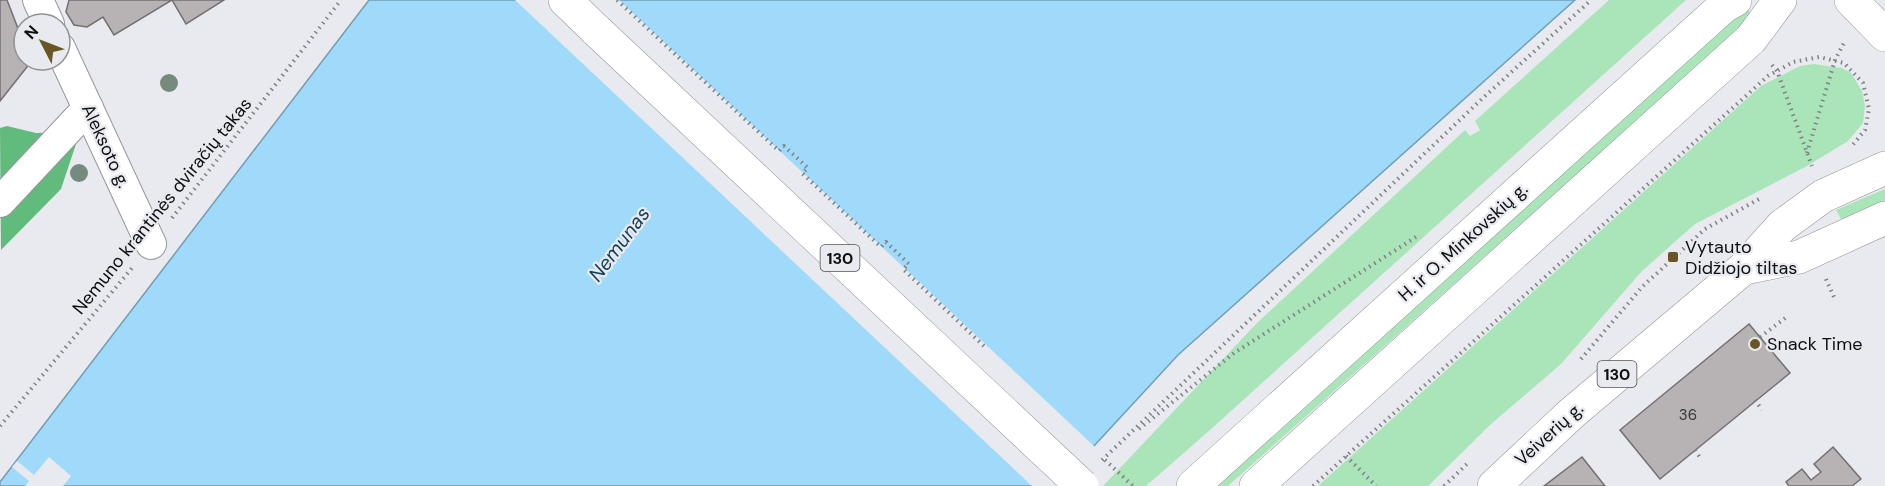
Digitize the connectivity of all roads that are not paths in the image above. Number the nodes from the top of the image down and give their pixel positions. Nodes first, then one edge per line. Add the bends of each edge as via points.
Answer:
1 (565, 0) edge
2 (1735, 0) edge
3 (1780, 0) edge
4 (1851, 0) edge
5 (1885, 35) edge
6 (71, 72) edge
7 (88, 108) junction
8 (1885, 168) edge
9 (0, 202) edge
10 (1885, 218) edge
11 (151, 244) road end
12 (1744, 268) junction
13 (1082, 486) edge
14 (1193, 486) edge
15 (1256, 486) edge
16 (1494, 486) edge

1 - 13 main road, 130, bridge
2 - 14 main road, H. ir O. Minkovskių g.
3 - 15 main road via 1751,39
4 - 5 main road
6 - 7 street, Aleksoto g.
7 - 9 street
7 - 11 street, Aleksoto g.
8 - 12 main road, Veiverių g. / 130 via 1822,196 1782,226
10 - 12 main road, Veiverių g. / 130 via 1798,257
12 - 16 main road, Veiverių g. / 130 via 1572,413

